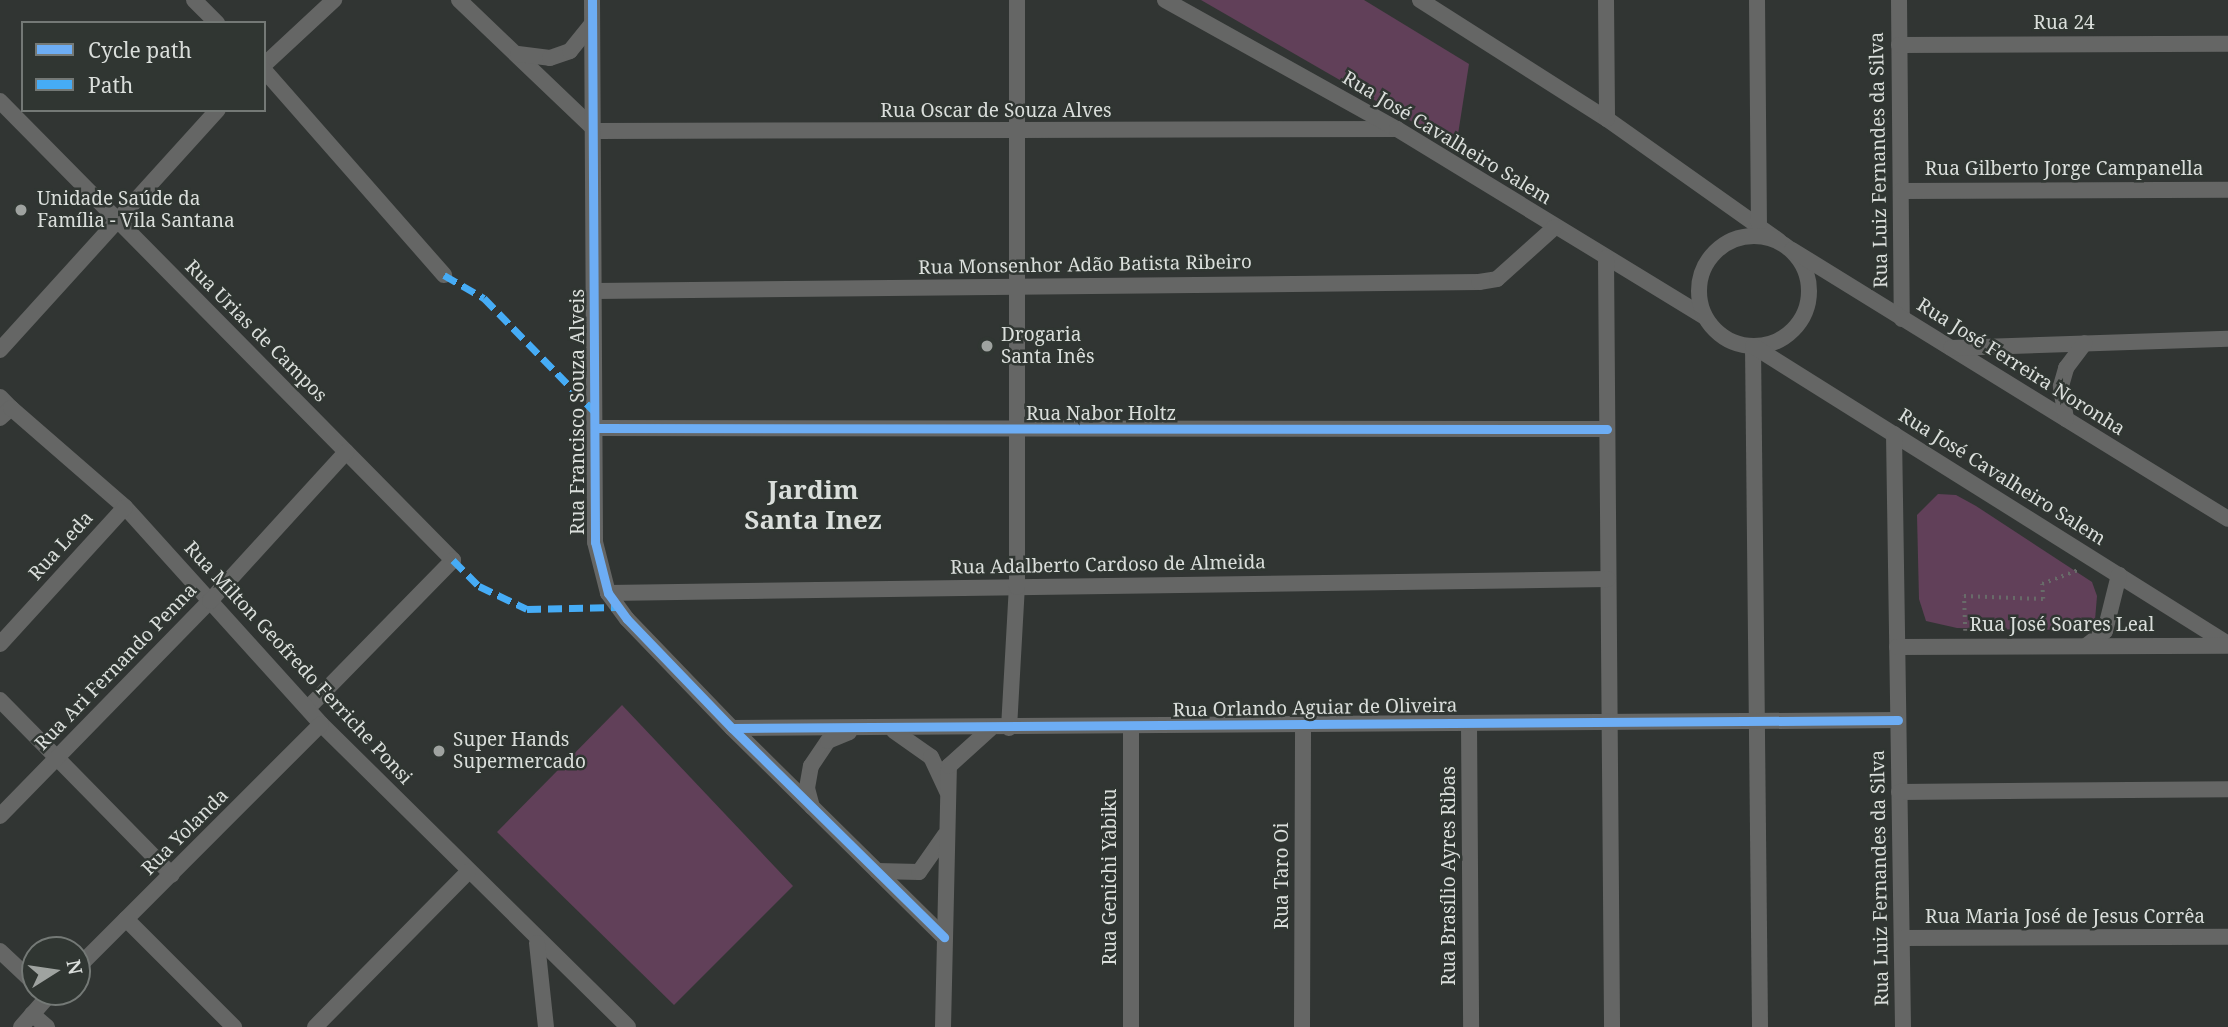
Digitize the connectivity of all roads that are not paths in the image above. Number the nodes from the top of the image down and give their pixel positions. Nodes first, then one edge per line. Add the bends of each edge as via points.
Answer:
1 (194, 0) edge
2 (334, 0) edge
3 (459, 0) edge
4 (592, 0) edge
5 (1017, 0) edge
6 (1165, 0) edge
7 (1420, 0) edge
8 (1606, 0) edge
9 (1757, 0) edge
10 (1899, 0) edge
11 (215, 21) edge
12 (593, 24) junction
13 (2228, 44) edge
14 (1899, 45) junction
15 (513, 51) junction
16 (266, 66) edge
17 (266, 70) edge
18 (0, 101) edge
19 (216, 112) edge
20 (1606, 119) junction
21 (1397, 129) junction
22 (596, 131) junction
23 (1019, 133) junction
24 (2228, 190) edge
25 (1901, 191) junction
26 (118, 220) junction
27 (1759, 223) junction
28 (1555, 227) junction
29 (1785, 246) junction
30 (1606, 258) junction
31 (444, 275) dead end
32 (1018, 286) junction
33 (595, 291) junction
34 (1705, 317) junction
35 (1902, 318) junction
36 (2228, 339) edge
37 (2085, 344) junction
38 (1754, 346) junction
39 (1950, 348) junction
40 (0, 350) edge
41 (4, 408) edge
42 (2066, 419) junction
43 (595, 428) junction
44 (1607, 429) junction
45 (1018, 432) junction
46 (1894, 434) junction
47 (346, 452) junction
48 (125, 507) junction
49 (2228, 519) edge
50 (2119, 575) junction
51 (1608, 579) junction
52 (1017, 587) junction
53 (608, 593) junction
54 (209, 601) junction
55 (0, 644) edge
56 (2228, 645) edge
57 (2086, 646) junction
58 (1897, 647) junction
59 (0, 700) edge
60 (308, 708) junction
61 (1898, 720) junction
62 (1758, 722) junction
63 (1609, 723) junction
64 (321, 724) junction
65 (1469, 724) junction
66 (1303, 726) junction
67 (1132, 727) junction
68 (732, 728) junction
69 (858, 729) junction
70 (887, 729) junction
71 (990, 729) junction
72 (1009, 729) junction
73 (57, 758) junction
74 (2228, 789) edge
75 (1899, 792) junction
76 (948, 793) junction
77 (812, 807) junction
78 (0, 817) edge
79 (947, 831) junction
80 (877, 871) junction
81 (468, 872) junction
82 (172, 874) junction
83 (126, 919) junction
84 (944, 937) junction
85 (2228, 937) edge
86 (1902, 938) junction
87 (536, 941) junction
88 (0, 951) edge
89 (91, 954) edge
90 (563, 967) junction
91 (21, 971) edge
92 (543, 981) junction
93 (38, 1006) edge
94 (606, 1007) junction
95 (32, 1014) junction
96 (21, 1027) edge
97 (47, 1027) edge
98 (234, 1027) edge
99 (316, 1027) edge
100 (546, 1027) edge
101 (612, 1027) edge
102 (628, 1027) edge
103 (943, 1027) edge
104 (1131, 1027) edge
105 (1302, 1027) edge
106 (1471, 1027) edge
107 (1612, 1027) edge
108 (1760, 1027) edge
109 (1903, 1027) edge

1 - 11 street
2 - 16 street
3 - 15 street
4 - 12 street, Rua Francisco Souza Alveis
5 - 23 street
6 - 21 street, Rua José Cavalheiro Salem
7 - 20 street, Rua José Ferreira Noronha
8 - 20 street
9 - 27 street
10 - 14 street, Rua Luiz Fernandes da Silva
12 - 15 street via 570,51 550,58 528,58
12 - 22 street, Rua Francisco Souza Alveis
13 - 14 street, Rua 24
14 - 25 street, Rua Luiz Fernandes da Silva
15 - 22 street
17 - 31 street
18 - 26 street, Rua Urias de Campos
19 - 26 street
20 - 27 street, Rua José Ferreira Noronha
21 - 23 street, Rua Oscar de Souza Alves
21 - 28 street, Rua José Cavalheiro Salem
22 - 23 street, Rua Oscar de Souza Alves
22 - 33 street, Rua Francisco Souza Alveis
23 - 32 street
24 - 25 street, Rua Gilberto Jorge Campanella
25 - 35 street, Rua Luiz Fernandes da Silva
26 - 40 street
26 - 47 street, Rua Urias de Campos
27 - 29 street, Rua José Ferreira Noronha
28 - 30 street, Rua José Cavalheiro Salem
28 - 32 street, Rua Monsenhor Adão Batista Ribeiro via 1497,279 1479,282
29 - 34 street via 1748,235 1727,242 1711,256 1699,285
29 - 35 street, Rua José Ferreira Noronha
29 - 38 street via 1809,282 1804,314 1783,338
30 - 34 street, Rua José Cavalheiro Salem
30 - 44 street
32 - 33 street, Rua Monsenhor Adão Batista Ribeiro
32 - 45 street
33 - 43 street, Rua Francisco Souza Alveis
34 - 38 street via 1729,340
35 - 39 street, Rua José Ferreira Noronha
36 - 37 street
37 - 39 street
37 - 42 street via 2066,368 2061,386
38 - 46 street, Rua José Cavalheiro Salem
38 - 62 street
39 - 42 street, Rua José Ferreira Noronha
41 - 48 street, Rua Milton Geofredo Ferriche Ponsi
42 - 49 street, Rua José Ferreira Noronha
43 - 45 street, Rua Nabor Holtz
43 - 53 street, Rua Francisco Souza Alveis via 595,542
44 - 45 street, Rua Nabor Holtz
44 - 51 street
45 - 52 street
46 - 50 street, Rua José Cavalheiro Salem
46 - 58 street, Rua Luiz Fernandes da Silva
47 - 54 street, Rua Ari Fernando Penna
47 - 60 street, Rua Urias de Campos via 453,560
48 - 54 street, Rua Milton Geofredo Ferriche Ponsi
48 - 55 street, Rua Leda
50 - 56 street, Rua José Cavalheiro Salem
50 - 57 street via 2105,631
51 - 52 street, Rua Adalberto Cardoso de Almeida
51 - 63 street
52 - 53 street, Rua Adalberto Cardoso de Almeida
52 - 72 street
53 - 68 street, Rua Francisco Souza Alveis
54 - 60 street, Rua Milton Geofredo Ferriche Ponsi
54 - 73 street, Rua Ari Fernando Penna
56 - 57 street, Rua José Soares Leal
57 - 58 street, Rua José Soares Leal
58 - 61 street, Rua Luiz Fernandes da Silva
59 - 73 street
60 - 64 street, Rua Milton Geofredo Ferriche Ponsi
61 - 62 street, Rua Orlando Aguiar de Oliveira
61 - 75 street, Rua Luiz Fernandes da Silva
62 - 63 street, Rua Orlando Aguiar de Oliveira
62 - 108 street
63 - 65 street, Rua Orlando Aguiar de Oliveira
63 - 107 street
64 - 81 street, Rua Milton Geofredo Ferriche Ponsi
64 - 82 street, Rua Yolanda
65 - 66 street, Rua Orlando Aguiar de Oliveira
65 - 106 street, Rua Brasílio Ayres Ribas
66 - 67 street, Rua Orlando Aguiar de Oliveira
66 - 105 street, Rua Taro Oi
67 - 72 street, Rua Orlando Aguiar de Oliveira
67 - 104 street, Rua Genichi Yabiku
68 - 69 street, Rua Orlando Aguiar de Oliveira
68 - 77 street, Rua Francisco Souza Alveis
69 - 70 street, Rua Orlando Aguiar de Oliveira
69 - 77 street via 819,750 807,788
70 - 71 street, Rua Orlando Aguiar de Oliveira
70 - 76 street via 905,735 931,757
71 - 72 street, Rua Orlando Aguiar de Oliveira
71 - 76 street via 954,758
73 - 78 street, Rua Ari Fernando Penna
73 - 82 street
74 - 75 street
75 - 86 street, Rua Luiz Fernandes da Silva
76 - 79 street
77 - 80 street, Rua Francisco Souza Alveis
79 - 80 street via 930,863 919,872
79 - 84 street
80 - 84 street, Rua Francisco Souza Alveis
81 - 87 street, Rua Milton Geofredo Ferriche Ponsi
81 - 99 street
82 - 83 street, Rua Yolanda
83 - 89 street, Rua Yolanda
83 - 98 street
84 - 103 street
85 - 86 street, Rua Maria José de Jesus Corrêa
86 - 109 street, Rua Luiz Fernandes da Silva
87 - 90 street, Rua Milton Geofredo Ferriche Ponsi
87 - 92 street
88 - 91 street
90 - 92 street via 551,968
90 - 94 street, Rua Milton Geofredo Ferriche Ponsi
92 - 100 street
93 - 95 street
94 - 101 street
94 - 102 street, Rua Milton Geofredo Ferriche Ponsi
95 - 96 street
95 - 97 street

